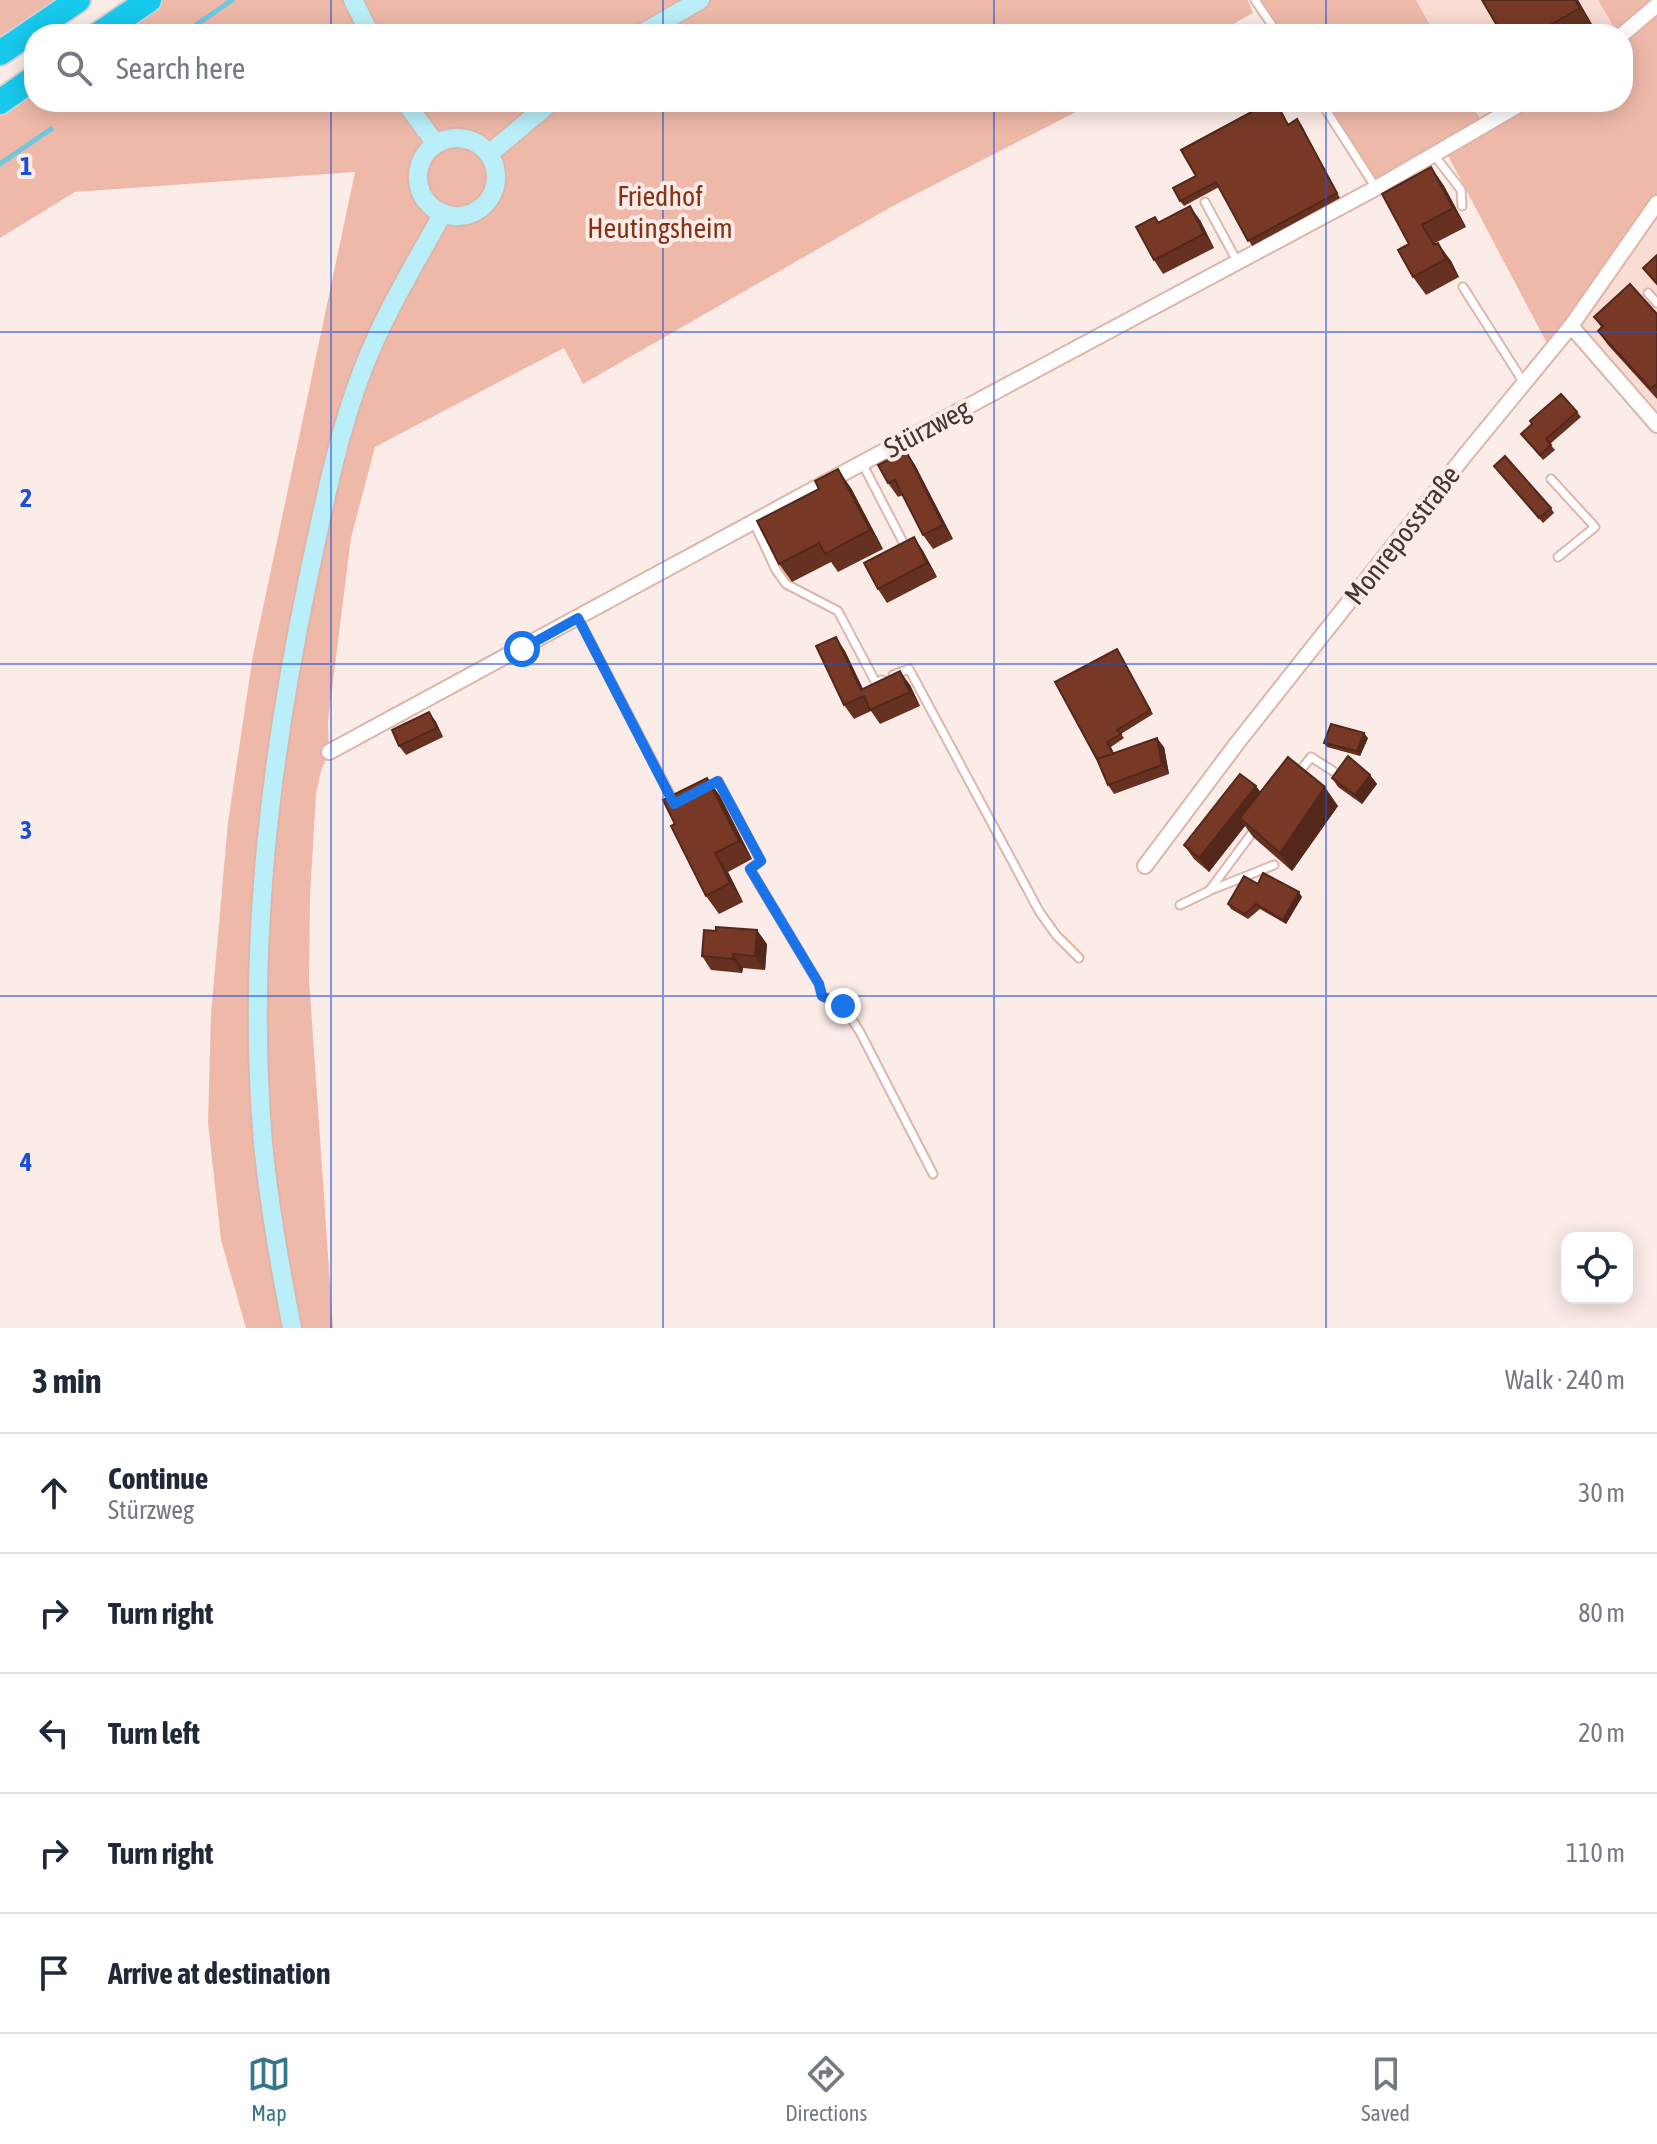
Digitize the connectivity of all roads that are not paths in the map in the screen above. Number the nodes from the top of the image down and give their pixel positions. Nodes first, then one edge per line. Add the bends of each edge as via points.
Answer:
1 (78, 0) edge
2 (149, 0) edge
3 (353, 0) edge
4 (700, 0) edge
5 (1255, 0) edge
6 (1657, 5) edge
7 (43, 24) edge
8 (114, 24) edge
9 (365, 24) edge
10 (658, 24) edge
11 (1271, 24) edge
12 (1633, 25) edge
13 (24, 37) edge
14 (0, 53) edge
15 (24, 85) edge
16 (0, 102) edge
17 (412, 112) edge
18 (539, 112) edge
19 (1327, 112) edge
20 (1508, 112) edge
21 (436, 144) junction
22 (489, 154) junction
23 (1435, 156) junction
24 (1376, 188) junction
25 (1205, 202) dead end
26 (1657, 203) edge
27 (1462, 206) dead end
28 (443, 213) junction
29 (1238, 263) junction
30 (1463, 287) dead end
31 (1648, 293) dead end
32 (1657, 303) edge
33 (1571, 326) junction
34 (1524, 383) junction
35 (1657, 425) edge
36 (862, 463) junction
37 (1551, 479) dead end
38 (754, 522) junction
39 (905, 546) edge
40 (1558, 557) dead end
41 (578, 618) junction
42 (329, 752) dead end
43 (1333, 771) edge
44 (1292, 781) edge
45 (696, 792) edge
46 (685, 798) edge
47 (1264, 818) edge
48 (1274, 865) edge
49 (1145, 866) dead end
50 (1209, 891) junction
51 (1180, 905) dead end
52 (1079, 958) dead end
53 (933, 1174) dead end
54 (292, 1328) edge

1 - 7 highway
2 - 8 highway
3 - 9 main road
4 - 10 main road
5 - 11 lane
6 - 12 street
13 - 14 highway
15 - 16 highway
17 - 21 main road
18 - 22 main road
19 - 24 lane
20 - 23 street, Stürzweg
21 - 22 main road via 470,140
21 - 28 main road via 418,175 424,198
22 - 28 main road via 495,167 492,195 471,214
23 - 24 street, Stürzweg
23 - 27 lane via 1461,190
24 - 29 street, Stürzweg
25 - 29 lane
26 - 33 street, Monreposstraße
28 - 54 main road via 391,307 350,403 299,625 266,837 259,1041 263,1143
29 - 36 street, Stürzweg
30 - 34 lane
31 - 32 lane
33 - 34 street, Monreposstraße
33 - 35 street
34 - 49 street, Monreposstraße
36 - 38 street, Stürzweg
36 - 39 lane
37 - 40 lane via 1595,527
38 - 41 street, Stürzweg
38 - 52 lane via 786,584 841,615 876,683 909,669 1039,911
41 - 42 street, Stürzweg
41 - 46 lane via 674,804
43 - 44 lane via 1311,757
45 - 53 lane via 718,781 761,861 750,869 822,996 843,1006 860,1032
47 - 50 lane
48 - 50 lane
50 - 51 lane

